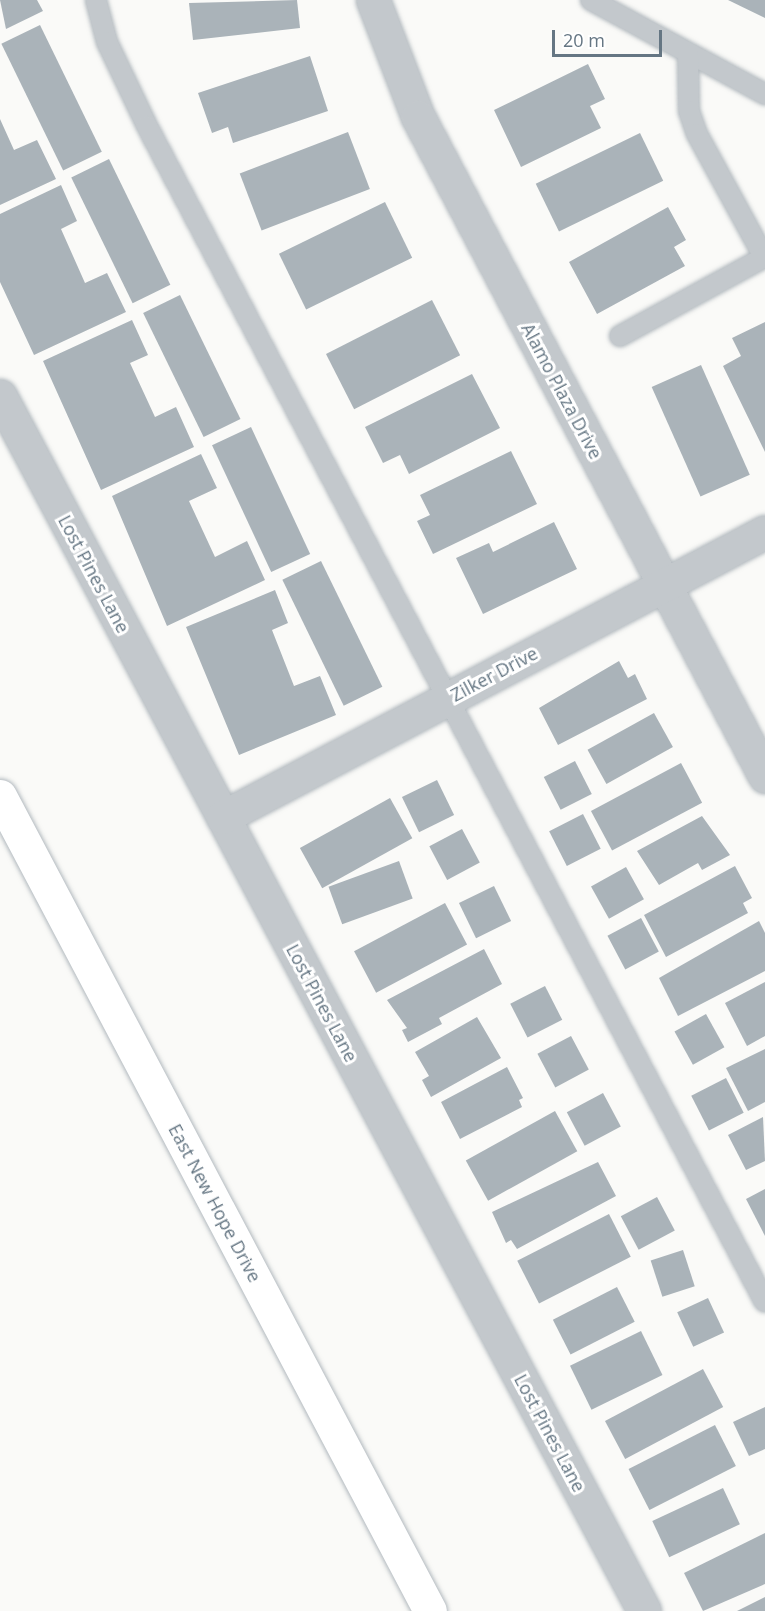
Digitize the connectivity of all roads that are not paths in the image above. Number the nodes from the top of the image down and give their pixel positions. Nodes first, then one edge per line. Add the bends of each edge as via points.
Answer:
1 (96, 0) edge
2 (373, 0) edge
3 (591, 0) edge
4 (688, 55) junction
5 (765, 94) edge
6 (765, 257) edge
7 (620, 336) dead end
8 (0, 396) edge
9 (765, 532) edge
10 (664, 586) junction
11 (447, 699) junction
12 (765, 776) edge
13 (0, 796) edge
14 (223, 817) junction
15 (765, 1302) edge
16 (430, 1611) edge
17 (644, 1611) edge

1 - 11 lane via 107,42 147,126
2 - 10 street, Alamo Plaza Drive via 418,117
3 - 4 lane
4 - 5 lane
4 - 6 lane via 689,111
6 - 7 lane
8 - 14 street, Lost Pines Lane
9 - 10 street, Zilker Drive
10 - 11 street, Zilker Drive
10 - 12 street, Alamo Plaza Drive
11 - 14 street, Zilker Drive
11 - 15 lane
13 - 16 main road, East New Hope Drive
14 - 17 street, Lost Pines Lane

